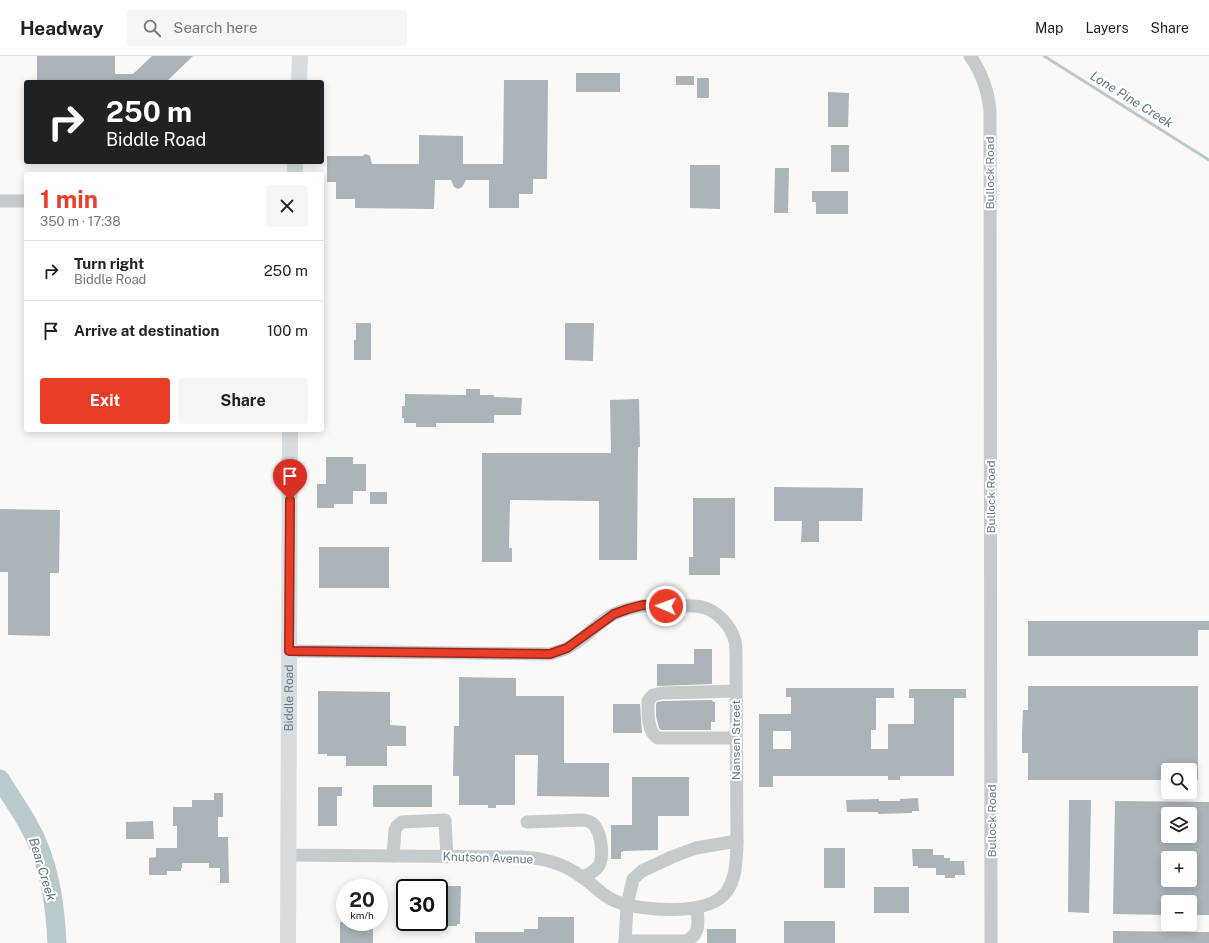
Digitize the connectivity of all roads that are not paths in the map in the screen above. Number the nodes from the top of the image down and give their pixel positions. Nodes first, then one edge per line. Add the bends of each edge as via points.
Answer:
1 (300, 56) edge
2 (970, 56) edge
3 (299, 80) edge
4 (0, 201) edge
5 (24, 201) edge
6 (290, 432) edge
7 (289, 651) junction
8 (736, 690) junction
9 (736, 738) junction
10 (527, 822) dead end
11 (736, 841) junction
12 (288, 855) junction
13 (393, 856) junction
14 (447, 856) junction
15 (583, 877) junction
16 (733, 879) joint
17 (627, 905) junction
18 (697, 908) junction
19 (625, 942) edge
20 (288, 943) edge
21 (991, 943) edge

1 - 3 main road
2 - 21 street, Bullock Road via 985,83 990,111
4 - 5 street
6 - 7 main road, Biddle Road
7 - 8 street, Nansen Street via 550,654 567,648 614,614 628,609 643,605 694,606 711,610 732,632 735,642
7 - 12 main road, Biddle Road
8 - 9 street, Nansen Street
8 - 9 street via 662,693 653,695 648,701 648,706 650,730 658,738
9 - 11 street, Nansen Street
10 - 15 street via 583,820 594,825 600,836 601,857 593,872
11 - 16 street, Nansen Street
11 - 17 street via 696,848 642,871 633,879
12 - 13 street, Knutson Avenue
12 - 20 main road, Biddle Road
13 - 14 street, Knutson Avenue
13 - 14 street via 395,830 402,822 445,820
14 - 15 street, Knutson Avenue via 521,857 545,860
15 - 17 street, Knutson Avenue via 605,895
16 - 18 street, Knutson Avenue via 723,896
17 - 18 street, Knutson Avenue via 641,908
17 - 19 street
18 - 19 street via 696,933 686,941

